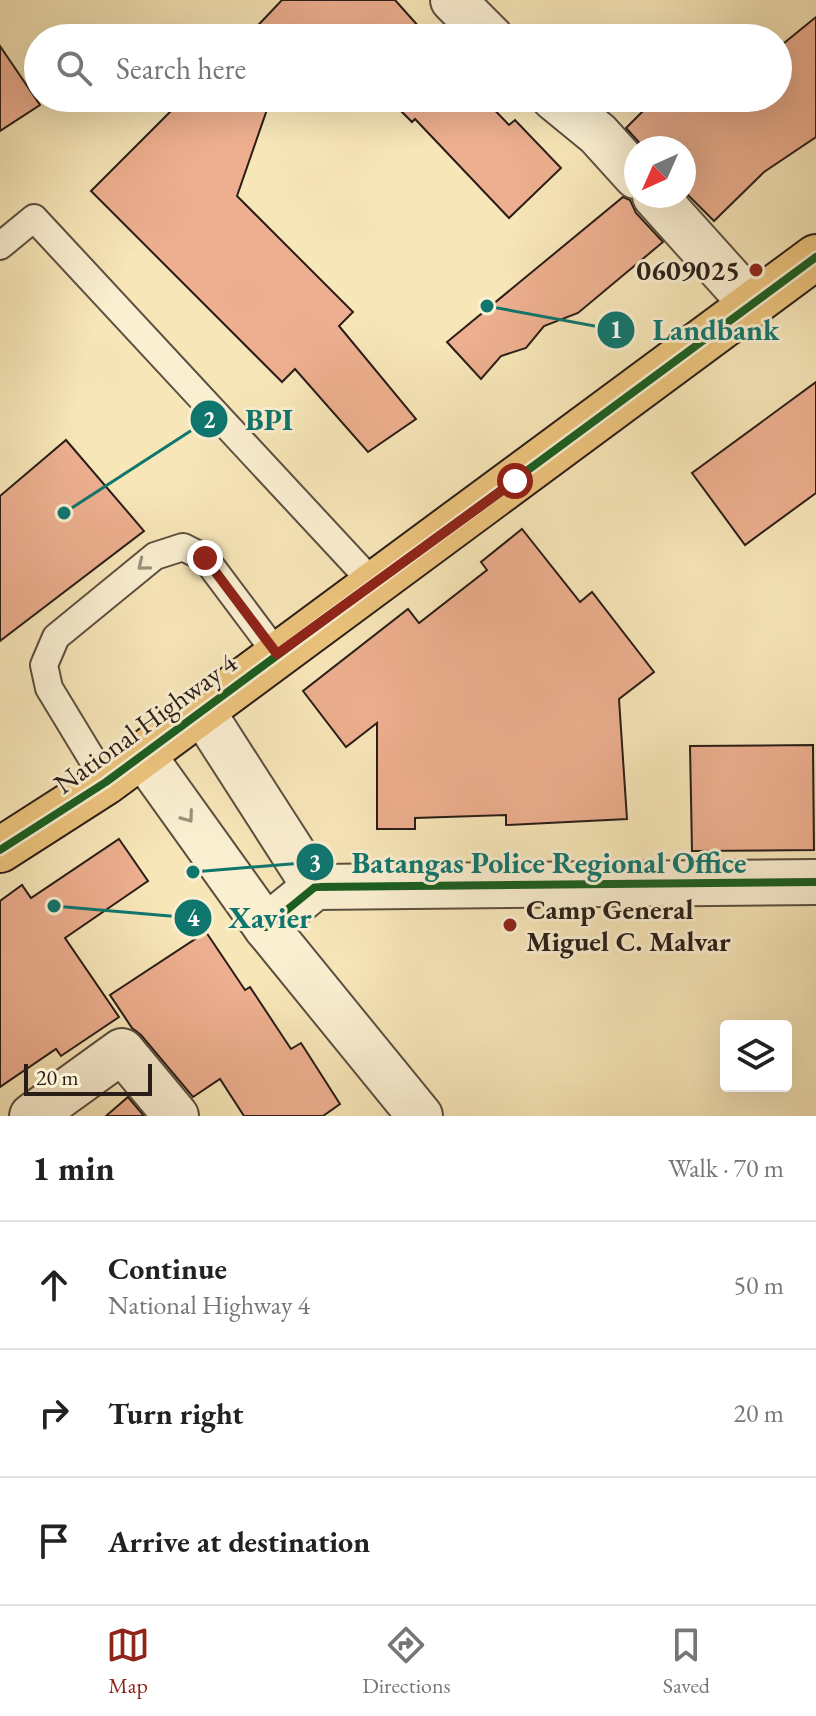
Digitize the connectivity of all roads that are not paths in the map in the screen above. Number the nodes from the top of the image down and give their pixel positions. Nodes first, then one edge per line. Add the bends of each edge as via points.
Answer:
1 (453, 0) edge
2 (477, 24) edge
3 (571, 112) edge
4 (624, 163) edge
5 (666, 208) edge
6 (0, 246) edge
7 (816, 257) edge
8 (753, 305) junction
9 (373, 583) junction
10 (277, 654) junction
11 (202, 711) junction
12 (142, 754) junction
13 (106, 782) junction
14 (0, 850) edge
15 (816, 882) edge
16 (315, 887) junction
17 (266, 927) junction
18 (32, 1116) edge
19 (176, 1116) edge
20 (420, 1116) edge

1 - 2 street
3 - 4 street
5 - 8 street
6 - 9 lane via 34,218
7 - 8 main road, National Highway 4
8 - 9 main road, National Highway 4
9 - 10 main road, National Highway 4
10 - 11 main road, National Highway 4
10 -> 13 lane via 205,558 183,547 155,556 56,637 44,665 49,688
11 - 12 main road, National Highway 4
11 - 16 street
12 - 13 main road, National Highway 4
12 -> 17 street
13 - 14 main road, National Highway 4
15 - 16 street
16 - 17 street
17 - 20 street
18 - 19 street via 122,1051

